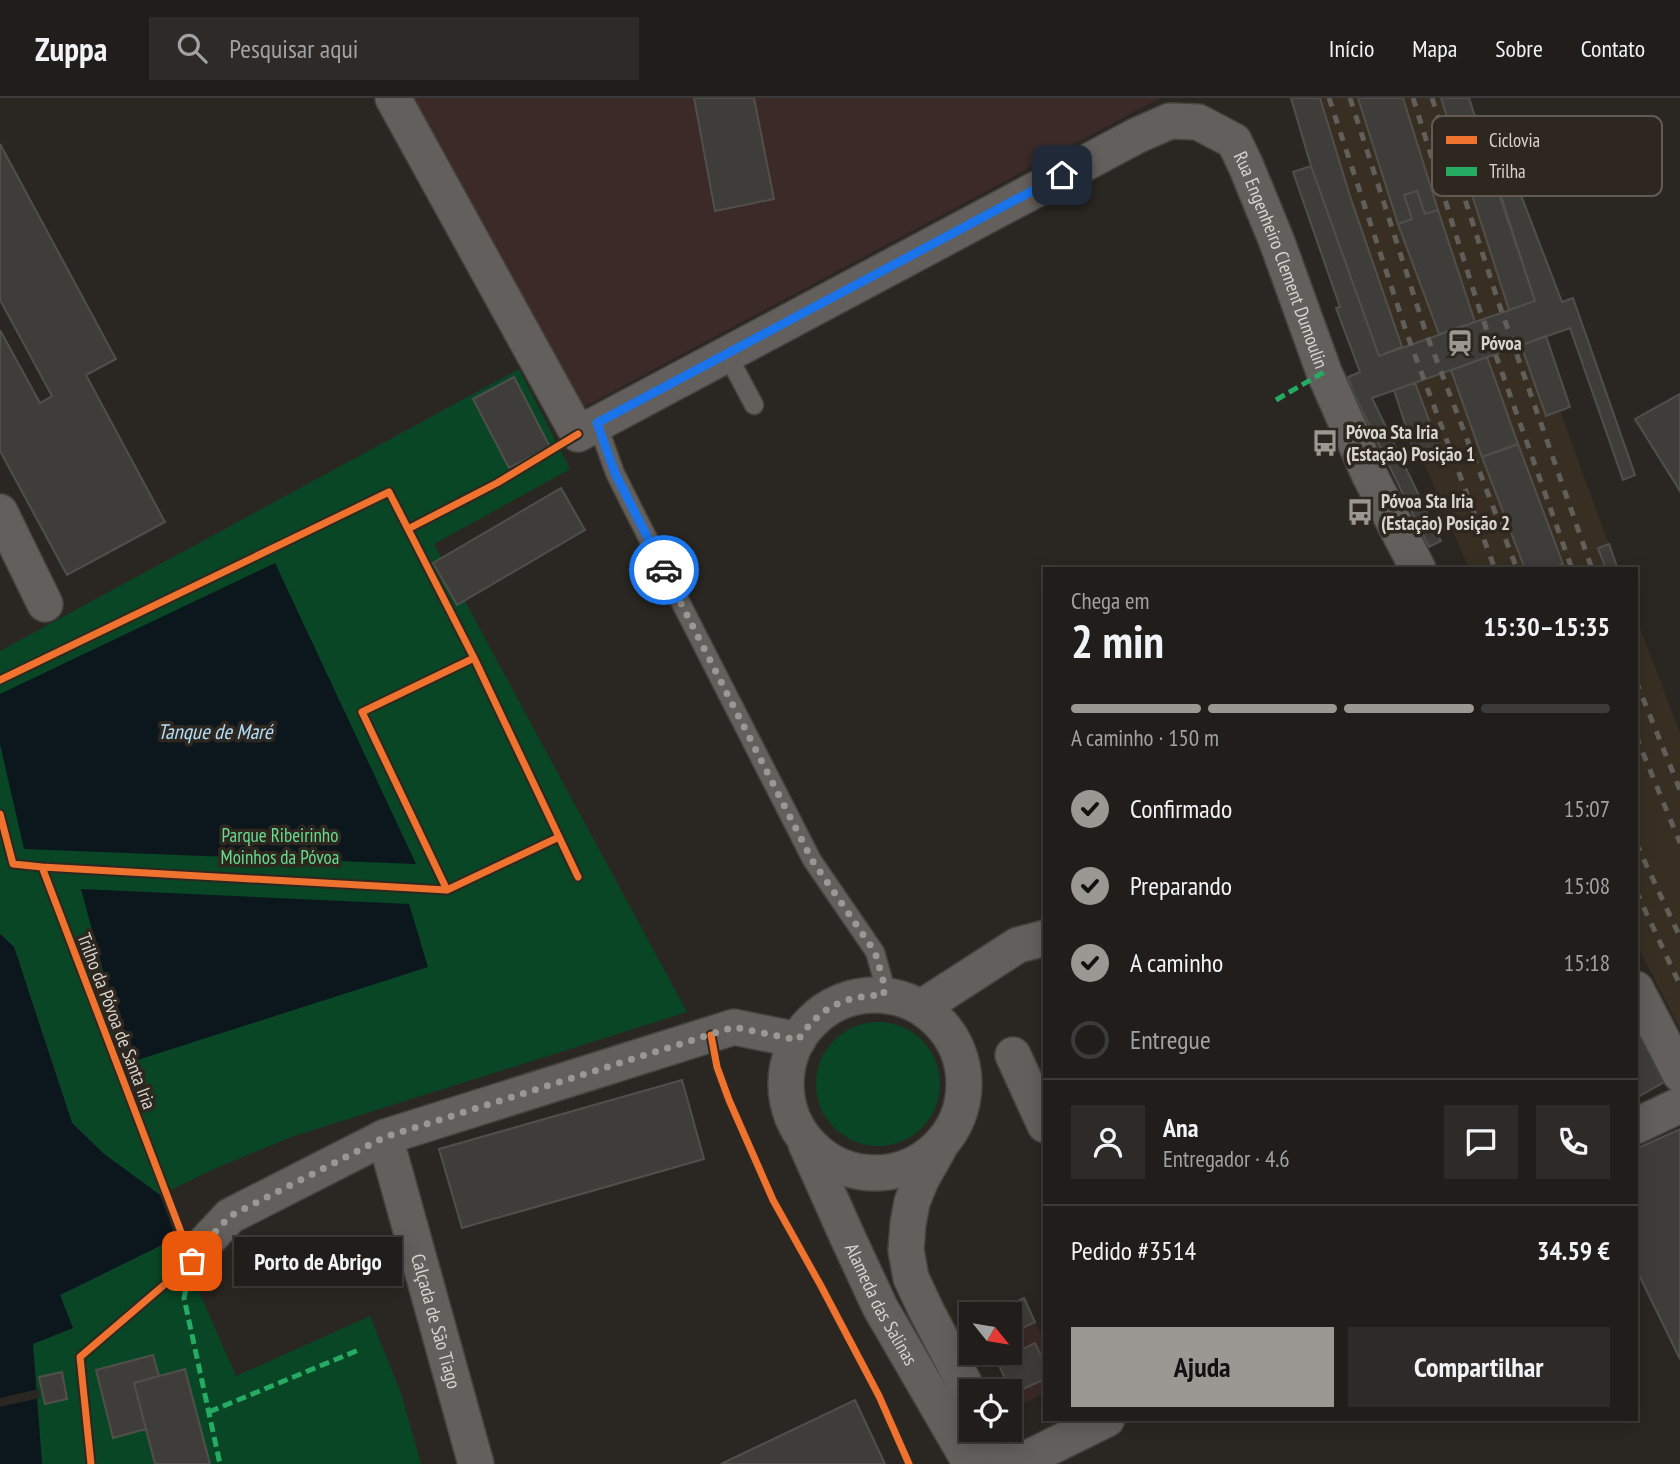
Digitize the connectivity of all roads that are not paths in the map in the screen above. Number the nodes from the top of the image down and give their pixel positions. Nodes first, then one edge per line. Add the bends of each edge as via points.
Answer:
1 (393, 98) edge
2 (727, 354) junction
3 (754, 405) dead end
4 (588, 428) junction
5 (0, 512) edge
6 (1417, 567) edge
7 (45, 604) dead end
8 (1043, 939) edge
9 (1638, 993) edge
10 (884, 995) junction
11 (922, 1007) junction
12 (798, 1040) junction
13 (1013, 1055) dead end
14 (1680, 1074) edge
15 (1680, 1105) edge
16 (1043, 1121) edge
17 (1638, 1125) edge
18 (385, 1137) junction
19 (803, 1137) junction
20 (941, 1143) junction
21 (192, 1261) dead end
22 (962, 1379) edge
23 (1103, 1421) edge
24 (997, 1442) edge
25 (476, 1464) edge
26 (971, 1464) edge
27 (1009, 1464) edge
28 (1016, 1464) edge

1 - 4 street
2 - 3 lane
2 - 4 street, Rua Engenheiro Clement Dumoulin
2 - 6 street, Rua Engenheiro Clement Dumoulin via 1136,136 1170,121 1198,122 1234,141 1324,372
4 - 10 lane via 812,860 875,952
5 - 7 street
8 - 11 street via 1018,945
9 - 14 street
10 - 11 street
10 - 12 street via 864,995 825,1009
11 - 20 street via 950,1035 963,1073 960,1110
12 - 18 street via 734,1027
12 - 19 street via 786,1079 787,1100
13 - 16 street
15 - 17 street
18 - 21 street via 230,1216
18 - 25 street, Calçada de São Tiago
19 - 20 street via 835,1163 874,1173 911,1166
19 - 26 street, Alameda das Salinas via 880,1307
20 - 22 street, Alameda das Salinas via 912,1202 906,1250 911,1278
23 - 28 street
24 - 27 street

